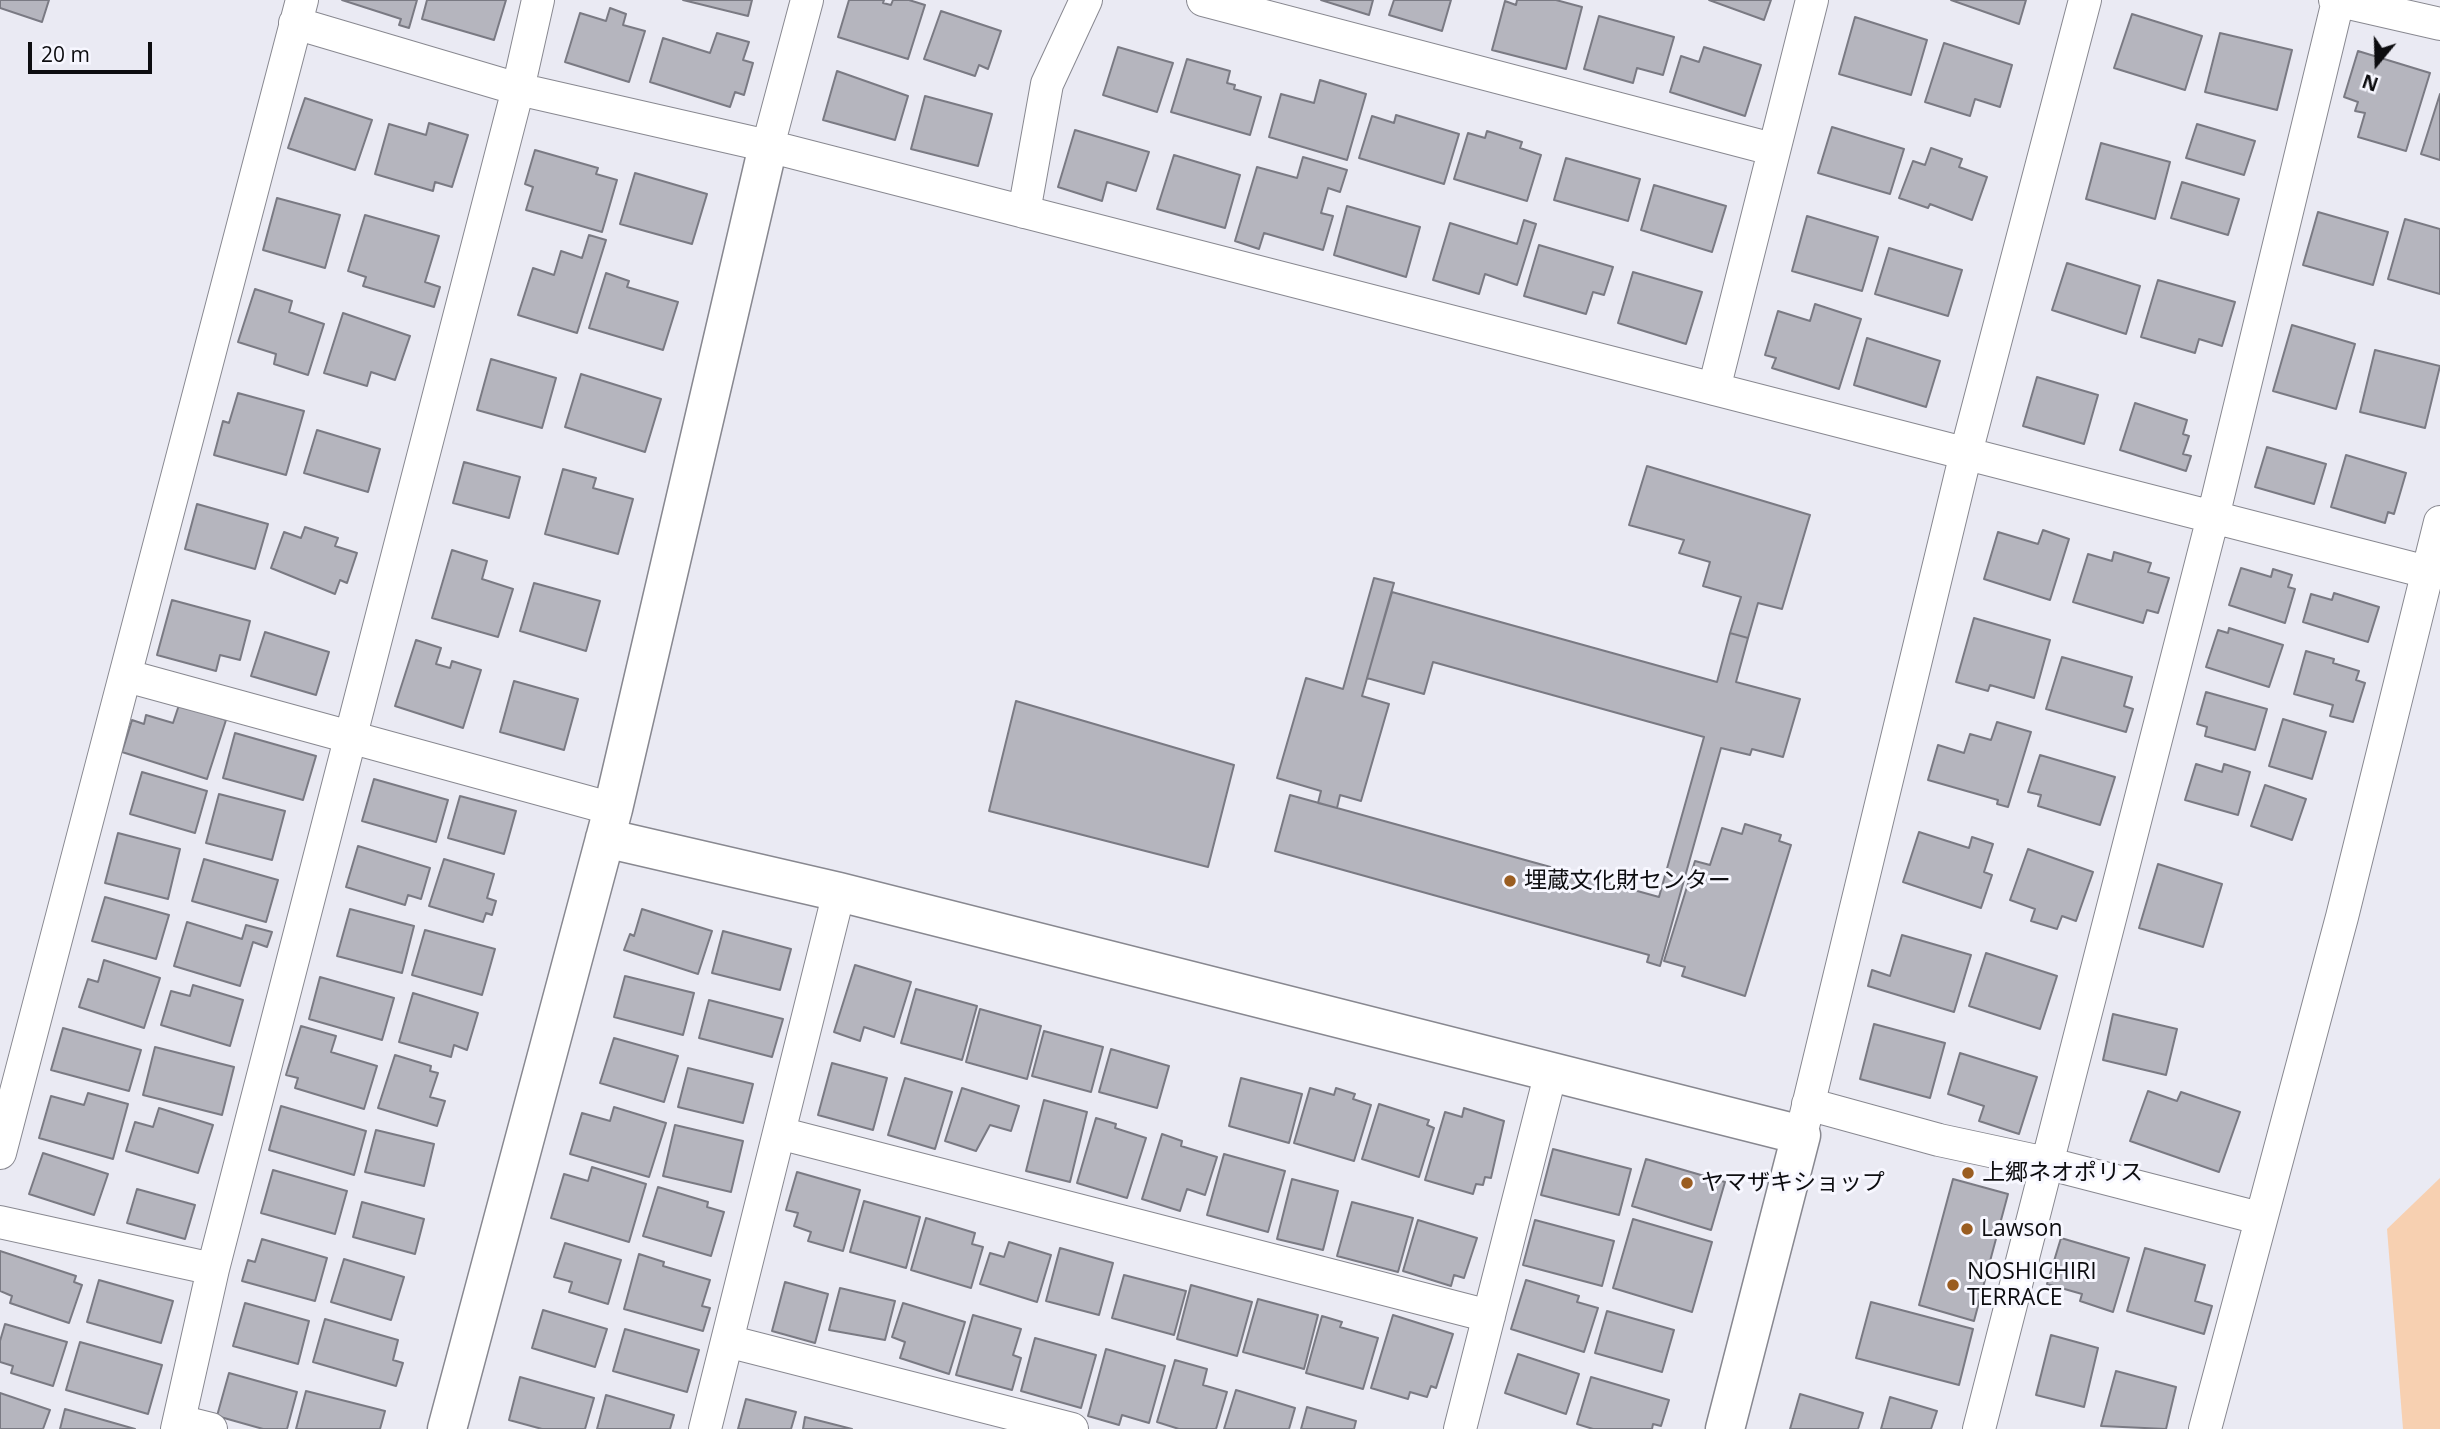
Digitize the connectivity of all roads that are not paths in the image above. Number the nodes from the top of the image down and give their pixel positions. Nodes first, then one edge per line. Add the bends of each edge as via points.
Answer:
1 (538, 0) edge
2 (807, 0) edge
3 (1086, 0) edge
4 (1203, 0) edge
5 (1812, 0) edge
6 (2085, 0) edge
7 (2337, 0) edge
8 (299, 12) edge
9 (2440, 24) edge
10 (518, 89) junction
11 (768, 146) junction
12 (1772, 149) junction
13 (1024, 212) junction
14 (1714, 389) junction
15 (1966, 453) junction
16 (2213, 517) junction
17 (2440, 522) edge
18 (2427, 572) junction
19 (127, 676) junction
20 (350, 738) junction
21 (609, 823) junction
22 (839, 892) junction
23 (1552, 1072) junction
24 (1804, 1119) junction
25 (779, 1133) junction
26 (0, 1153) edge
27 (2046, 1163) junction
28 (2259, 1218) junction
29 (0, 1222) edge
30 (213, 1269) junction
31 (1489, 1316) junction
32 (727, 1341) junction
33 (178, 1425) edge
34 (211, 1429) edge
35 (447, 1429) edge
36 (705, 1429) edge
37 (1072, 1429) edge
38 (1460, 1429) edge
39 (1726, 1429) edge
40 (1979, 1429) edge
41 (2205, 1429) edge

1 - 10 street
2 - 11 street
3 - 13 street via 1047,84
4 - 12 street
5 - 12 street
6 - 15 street
7 - 9 street
7 - 16 street
8 - 10 street
8 - 19 street
10 - 11 street
10 - 20 street
11 - 13 street
11 - 21 street
12 - 14 street
13 - 14 street
14 - 15 street
15 - 16 street
15 - 24 street
16 - 18 street
16 - 27 street
17 - 18 street
18 - 28 street via 2342,917
19 - 20 street
19 - 26 street
20 - 21 street
20 - 30 street
21 - 22 street
21 - 35 street
22 - 23 street
22 - 25 street
23 - 24 street
23 - 31 street
24 - 27 street
24 - 39 street
25 - 31 street
25 - 32 street
27 - 28 street
27 - 40 street
28 - 41 street
29 - 30 street
30 - 33 street
31 - 38 street
32 - 36 street
32 - 37 street
33 - 34 street

